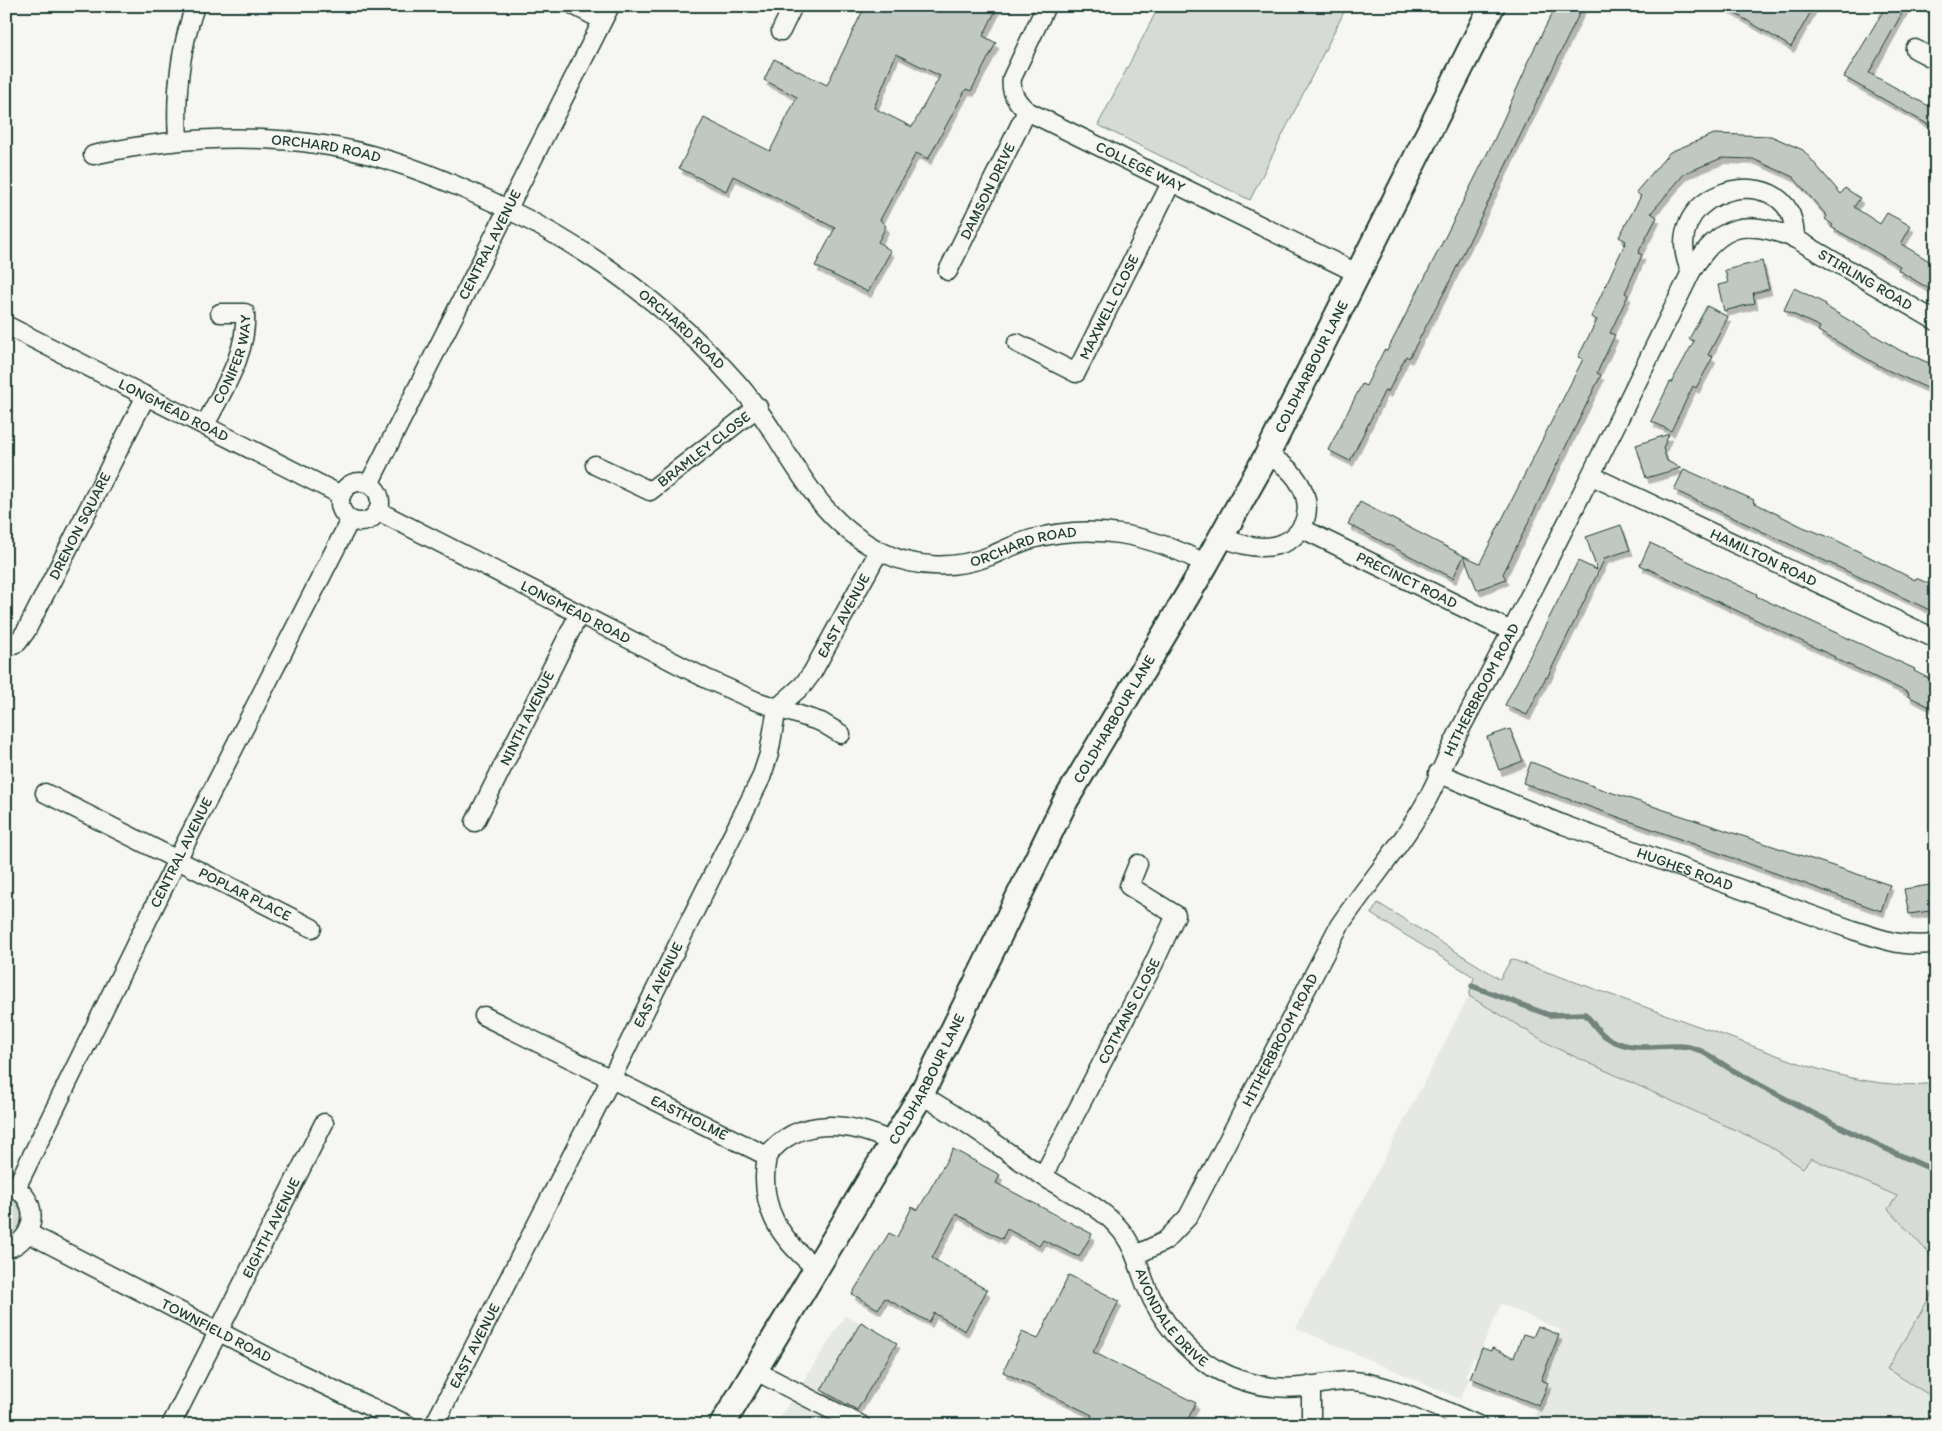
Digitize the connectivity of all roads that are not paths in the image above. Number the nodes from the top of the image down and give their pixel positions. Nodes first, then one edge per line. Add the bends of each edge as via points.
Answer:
1 (195, 6) edge
2 (575, 6) edge
3 (793, 6) edge
4 (1046, 6) edge
5 (1492, 6) edge
6 (606, 13) edge
7 (781, 31) dead end
8 (1915, 49) dead end
9 (1935, 59) edge
10 (1027, 111) junction
11 (178, 140) junction
12 (93, 155) dead end
13 (1171, 183) junction
14 (508, 209) junction
15 (1796, 239) junction
16 (948, 271) dead end
17 (1691, 272) junction
18 (1359, 274) junction
19 (220, 313) dead end
20 (1936, 321) edge
21 (6, 325) edge
22 (1017, 343) dead end
23 (146, 396) junction
24 (758, 407) junction
25 (205, 425) junction
26 (1267, 455) junction
27 (595, 465) dead end
28 (1592, 476) junction
29 (369, 484) junction
30 (341, 495) junction
31 (378, 511) junction
32 (350, 520) junction
33 (1301, 528) junction
34 (1222, 537) junction
35 (879, 551) junction
36 (1206, 564) junction
37 (579, 614) junction
38 (1512, 632) junction
39 (1936, 639) edge
40 (6, 648) edge
41 (777, 708) junction
42 (842, 734) dead end
43 (1438, 773) junction
44 (45, 793) dead end
45 (475, 822) dead end
46 (177, 860) junction
47 (1138, 864) dead end
48 (312, 928) dead end
49 (1936, 943) edge
50 (484, 1016) dead end
51 (611, 1078) junction
52 (921, 1095) junction
53 (324, 1123) dead end
54 (892, 1142) junction
55 (767, 1156) junction
56 (1043, 1176) junction
57 (11, 1186) edge
58 (28, 1233) junction
59 (6, 1249) edge
60 (1136, 1255) junction
61 (817, 1268) junction
62 (218, 1331) junction
63 (754, 1370) junction
64 (1311, 1385) junction
65 (171, 1425) edge
66 (408, 1425) edge
67 (434, 1425) edge
68 (722, 1425) edge
69 (861, 1425) edge
70 (1311, 1425) edge
71 (1478, 1425) edge

1 - 11 street via 181,66
2 - 6 street
3 - 7 street
4 - 10 street, COLLEGE WAY via 1012,78 1015,98
5 - 18 street, COLDHARBOUR LANE
6 - 14 street, CENTRAL AVENUE
8 - 9 street
10 - 13 street, COLLEGE WAY
10 - 16 street, DAMSON DRIVE
11 - 12 street, ORCHARD ROAD
11 - 14 street, ORCHARD ROAD via 243,138 345,149 417,170
13 - 18 street, COLLEGE WAY
13 - 22 street, MAXWELL CLOSE via 1076,373
14 - 24 street, ORCHARD ROAD via 558,235 648,297 697,341
14 - 29 street, CENTRAL AVENUE
15 - 17 street, STIRLING ROAD via 1772,230 1738,228 1710,244
15 - 17 street via 1790,214 1778,199 1757,190 1725,192 1698,208 1687,222 1683,248
15 - 20 street, STIRLING ROAD
17 - 28 street, HITHERBROOM ROAD
18 - 26 street, COLDHARBOUR LANE
19 - 25 street, CONIFER WAY via 245,313 245,334 241,351
21 - 23 street, LONGMEAD ROAD
23 - 25 street, LONGMEAD ROAD
23 - 40 street, DRENON SQUARE via 26,631 18,642
24 - 27 street, BRAMLEY CLOSE via 650,491
24 - 35 street, ORCHARD ROAD via 817,501 850,532
25 - 30 street, LONGMEAD ROAD
26 - 33 street via 1285,466 1302,492 1307,509
26 - 34 street, COLDHARBOUR LANE
28 - 38 street, HITHERBROOM ROAD
28 - 39 street, HAMILTON ROAD
29 - 30 street via 353,483
29 - 31 street via 379,496
30 - 32 street via 340,506
31 - 32 street via 366,521
31 - 37 street, LONGMEAD ROAD
32 - 46 street, CENTRAL AVENUE
33 - 34 street via 1292,539 1273,547 1245,546
33 - 38 street, PRECINCT ROAD
34 - 36 street, COLDHARBOUR LANE
35 - 36 street, ORCHARD ROAD via 910,563 951,565 976,560 1032,539 1105,532 1161,542
35 - 41 street, EAST AVENUE via 812,673
36 - 52 street, COLDHARBOUR LANE via 1062,808
37 - 41 street, LONGMEAD ROAD via 707,679
37 - 45 street, NINTH AVENUE
38 - 43 street, HITHERBROOM ROAD
41 - 42 street, LONGMEAD ROAD via 808,717
41 - 51 street, EAST AVENUE via 761,778
43 - 49 street, HUGHES ROAD via 1564,825 1853,930 1894,943
43 - 60 street, HITHERBROOM ROAD via 1422,810 1397,849 1339,926 1188,1217 1166,1242
44 - 46 street, POPLAR PLACE
46 - 48 street, POPLAR PLACE
46 - 57 street, CENTRAL AVENUE
47 - 56 street, COTMANS CLOSE via 1129,886 1176,915
50 - 51 street, EASTHOLME
51 - 55 street, EASTHOLME
51 - 67 street, EAST AVENUE
52 - 54 street, COLDHARBOUR LANE
52 - 56 street, AVONDALE DRIVE
53 - 62 street, EIGHTH AVENUE
54 - 55 street via 858,1129 820,1126 790,1137
54 - 61 street, COLDHARBOUR LANE
55 - 61 street via 765,1188 774,1224 791,1247
56 - 60 street, AVONDALE DRIVE via 1102,1212 1126,1236
57 - 58 street, CENTRAL AVENUE via 25,1196 30,1206 32,1223
58 - 59 street via 20,1243
58 - 62 street, TOWNFIELD ROAD
60 - 64 street, AVONDALE DRIVE via 1148,1289 1162,1314 1179,1338 1207,1363 1257,1385
61 - 63 street, COLDHARBOUR LANE
62 - 65 street, EIGHTH AVENUE
62 - 66 street, TOWNFIELD ROAD
63 - 68 street, COLDHARBOUR LANE
63 - 69 street
64 - 70 street
64 - 71 street, AVONDALE DRIVE via 1343,1381 1372,1384

